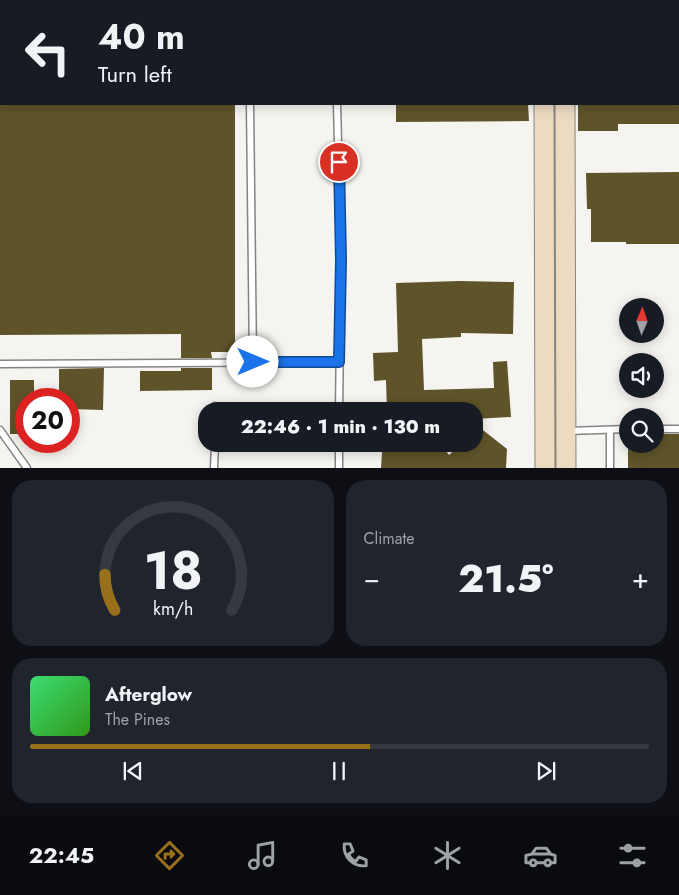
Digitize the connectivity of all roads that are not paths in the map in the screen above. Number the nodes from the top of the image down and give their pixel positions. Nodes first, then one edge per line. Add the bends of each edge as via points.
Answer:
1 (250, 105) edge
2 (337, 105) edge
3 (544, 105) edge
4 (565, 105) edge
5 (253, 362) junction
6 (339, 362) junction
7 (0, 364) edge
8 (339, 402) edge
9 (664, 429) edge
10 (679, 429) edge
11 (0, 430) edge
12 (566, 430) junction
13 (610, 430) junction
14 (619, 430) edge
15 (215, 452) edge
16 (339, 452) edge
17 (27, 468) edge
18 (214, 468) edge
19 (339, 468) edge
20 (545, 468) edge
21 (566, 468) edge
22 (610, 468) edge

1 - 5 lane
2 - 6 lane via 341,260
3 - 20 street
4 - 12 street
5 - 6 lane
5 - 7 lane
6 - 8 lane
9 - 10 lane
11 - 17 lane
12 - 13 lane
12 - 21 street
13 - 14 lane
13 - 22 lane
15 - 18 lane
16 - 19 lane

